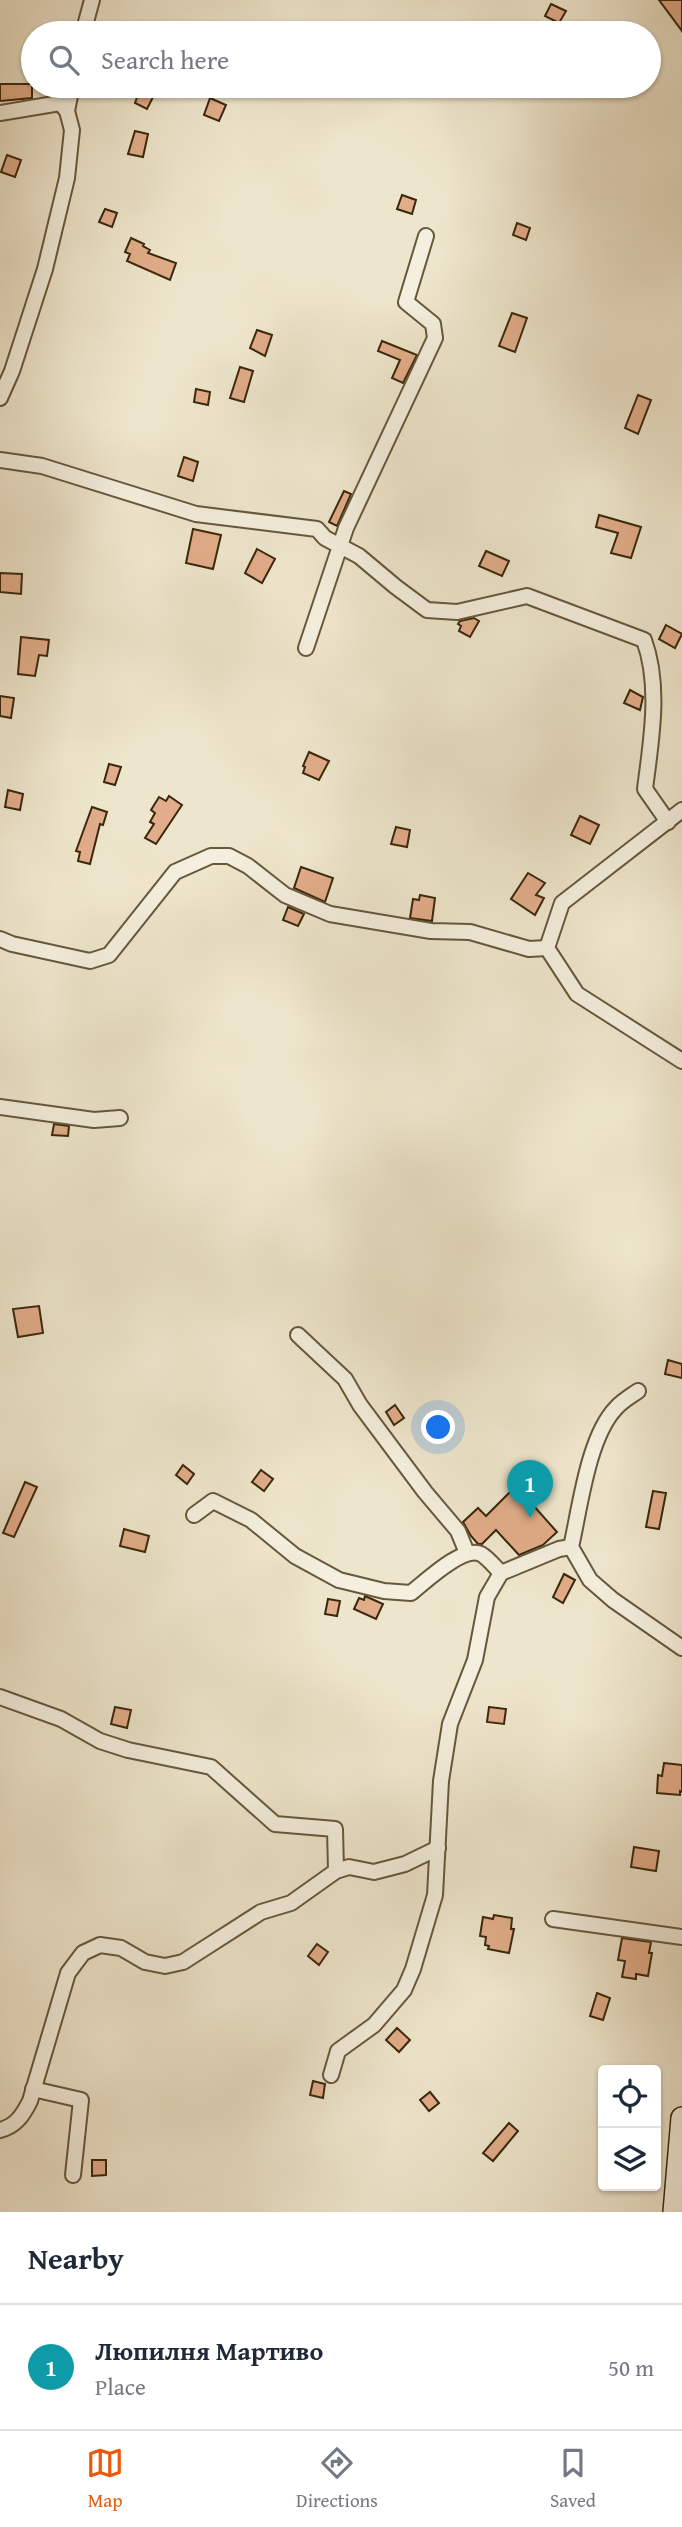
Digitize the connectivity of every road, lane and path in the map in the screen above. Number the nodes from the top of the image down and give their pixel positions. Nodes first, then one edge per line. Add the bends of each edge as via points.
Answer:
1 (92, 0) edge
2 (86, 21) edge
3 (70, 98) edge
4 (67, 111) junction
5 (0, 113) edge
6 (426, 236) dead end
7 (0, 398) edge
8 (0, 460) edge
9 (341, 547) junction
10 (306, 648) dead end
11 (682, 810) edge
12 (668, 822) junction
13 (4, 944) edge
14 (547, 948) junction
15 (682, 1061) edge
16 (0, 1107) edge
17 (120, 1118) dead end
18 (298, 1335) dead end
19 (638, 1391) dead end
20 (194, 1515) dead end
21 (571, 1547) junction
22 (467, 1553) junction
23 (501, 1573) junction
24 (682, 1648) edge
25 (0, 1697) edge
26 (438, 1848) junction
27 (336, 1871) junction
28 (553, 1919) dead end
29 (682, 1937) edge
30 (331, 2075) dead end
31 (33, 2089) junction
32 (682, 2118) edge
33 (0, 2130) edge
34 (74, 2175) dead end
35 (674, 2212) edge

1 - 2 street
3 - 4 street
4 - 5 street via 60,103
4 - 7 street via 72,130 67,178 45,269
6 - 9 street via 406,302 433,324 435,338 346,527
8 - 9 street via 42,466 196,514 317,529
9 - 10 street
9 - 12 street via 427,610 457,612 527,596 644,640 653,709 645,789
11 - 12 street
12 - 14 street via 562,903
13 - 14 street via 90,961 109,955 175,872 211,856 229,856 285,895 330,914 431,931 470,932 528,948
14 - 15 street via 577,994
16 - 17 street via 94,1120
18 - 22 street via 345,1379 458,1531
19 - 21 street via 615,1408 597,1438
20 - 22 street via 213,1501 251,1520 295,1556 328,1574 384,1591 411,1593
21 - 23 street
21 - 24 street via 590,1580
22 - 23 street via 480,1553
23 - 26 street via 487,1597 475,1660 450,1724
25 - 27 street via 61,1719 100,1741 211,1767 275,1824 335,1829
26 - 27 street via 374,1872 349,1867
26 - 30 street via 435,1895 404,1990 374,2025 338,2052
27 - 31 street via 291,1903 261,1912 183,1962 165,1966 145,1962 121,1948 100,1945 83,1953 68,1973
28 - 29 street
31 - 33 street via 22,2116
31 - 34 street via 81,2100
32 - 35 street

